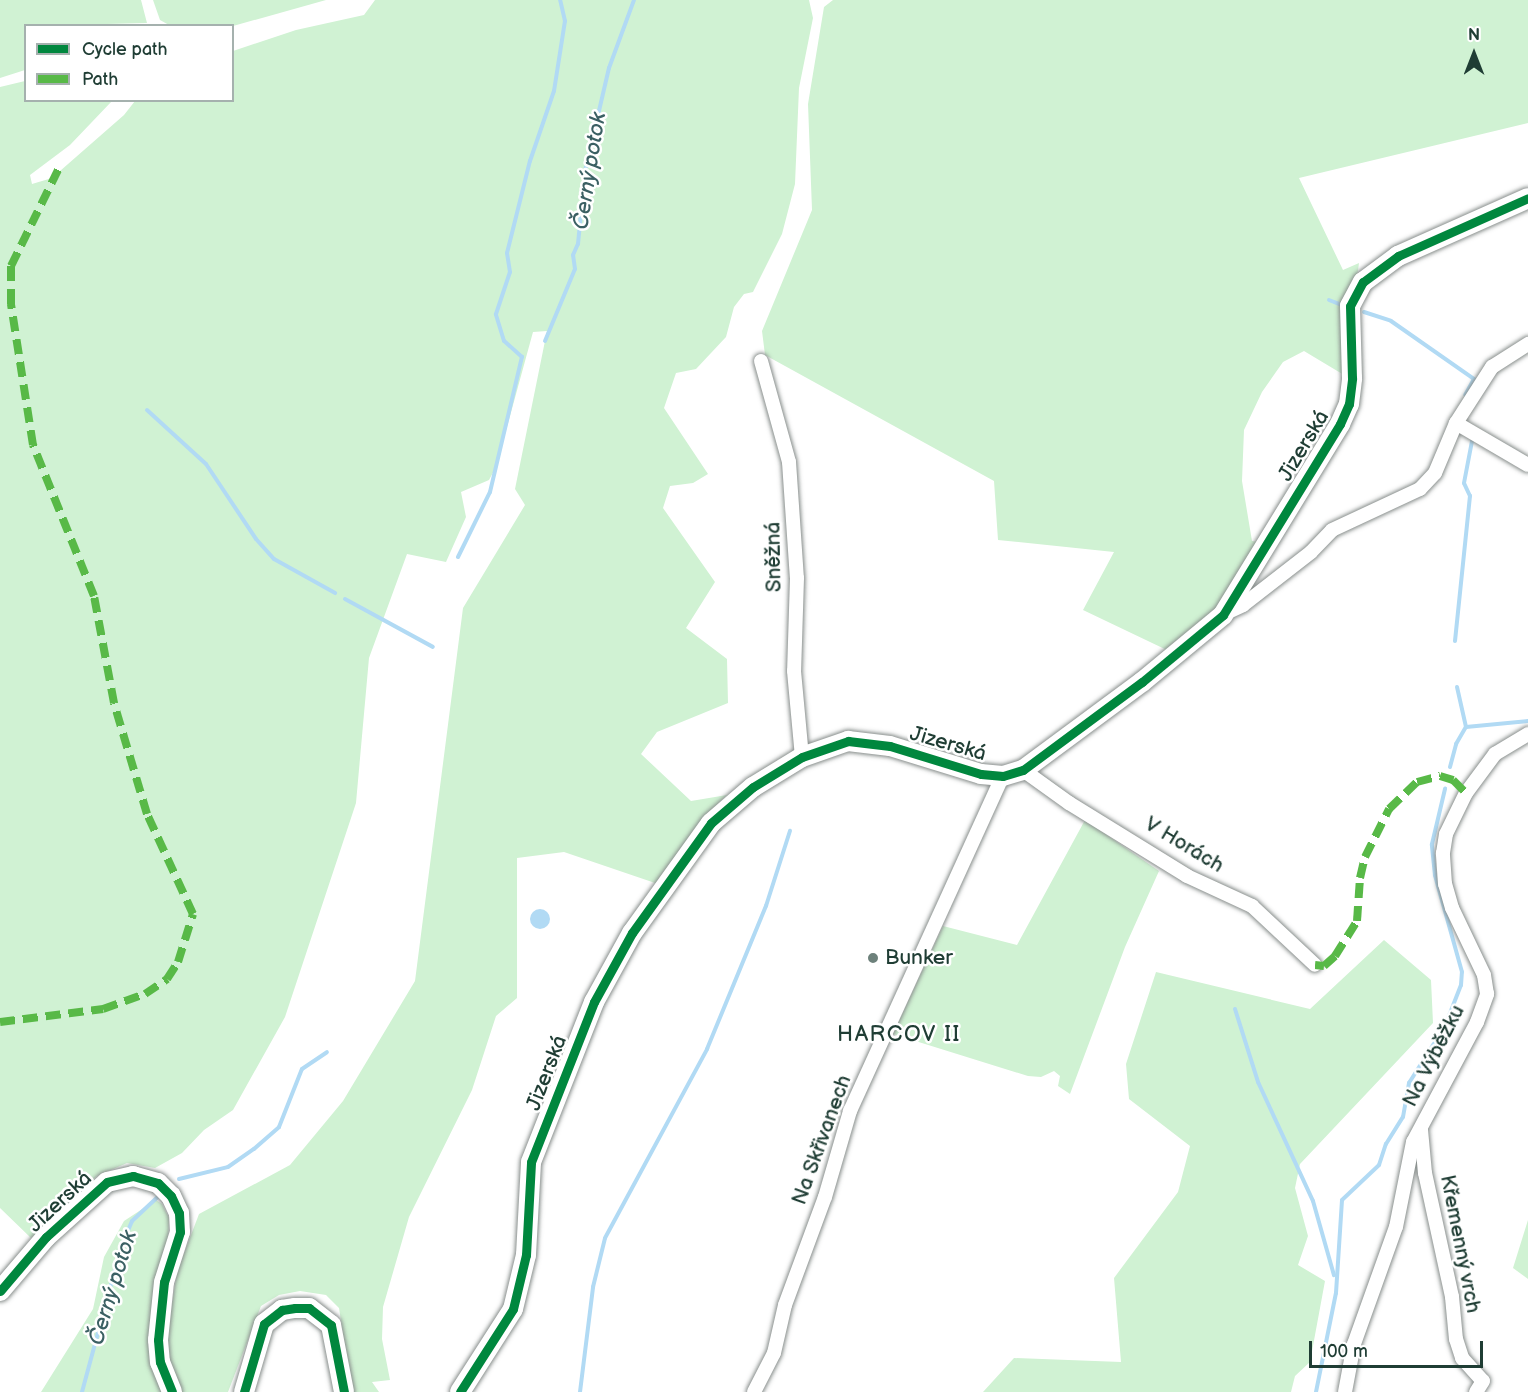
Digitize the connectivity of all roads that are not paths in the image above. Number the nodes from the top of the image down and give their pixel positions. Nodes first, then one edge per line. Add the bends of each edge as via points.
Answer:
1 (1528, 198) edge
2 (1528, 344) edge
3 (760, 361) dead end
4 (1456, 423) junction
5 (1528, 465) edge
6 (1223, 615) junction
7 (1528, 734) edge
8 (802, 757) junction
9 (1023, 770) junction
10 (1003, 776) junction
11 (1315, 965) dead end
12 (1420, 1128) junction
13 (0, 1291) edge
14 (172, 1392) edge
15 (244, 1392) edge
16 (344, 1392) edge
17 (460, 1392) edge
18 (754, 1392) edge
19 (1345, 1392) edge
20 (1476, 1392) edge

1 - 6 street, Jizerská via 1398,256 1363,282 1350,306 1352,378 1341,424
2 - 4 street via 1492,367
3 - 8 street, Sněžná via 789,462 797,578 794,671
4 - 5 street
4 - 6 street, Jizerská via 1435,473 1420,489 1332,530 1311,552
6 - 9 street, Jizerská via 1142,682
7 - 12 street, Na Výběžku via 1494,754 1466,793 1446,834 1445,884 1452,908 1484,975 1487,994 1477,1022
8 - 10 street, Jizerská via 831,745 864,741 961,770
8 - 17 street, Jizerská via 740,796 711,823 606,975 531,1162 526,1255 513,1309
9 - 10 street, Jizerská
9 - 11 street, V Horách via 1187,876 1252,906
10 - 18 street, Na Skřivanech via 850,1111 825,1197 785,1305 774,1353
12 - 19 street, Na Výběžku via 1413,1142 1396,1227 1354,1344
12 - 20 street, Křemenný vrch via 1425,1173 1452,1297 1456,1339 1462,1358 1483,1381
13 - 14 street, Jizerská via 46,1237 107,1182 133,1176 158,1184 171,1196 179,1213 180,1232 165,1282 158,1340 160,1362
15 - 16 street via 264,1324 282,1310 309,1308 323,1316 335,1335

